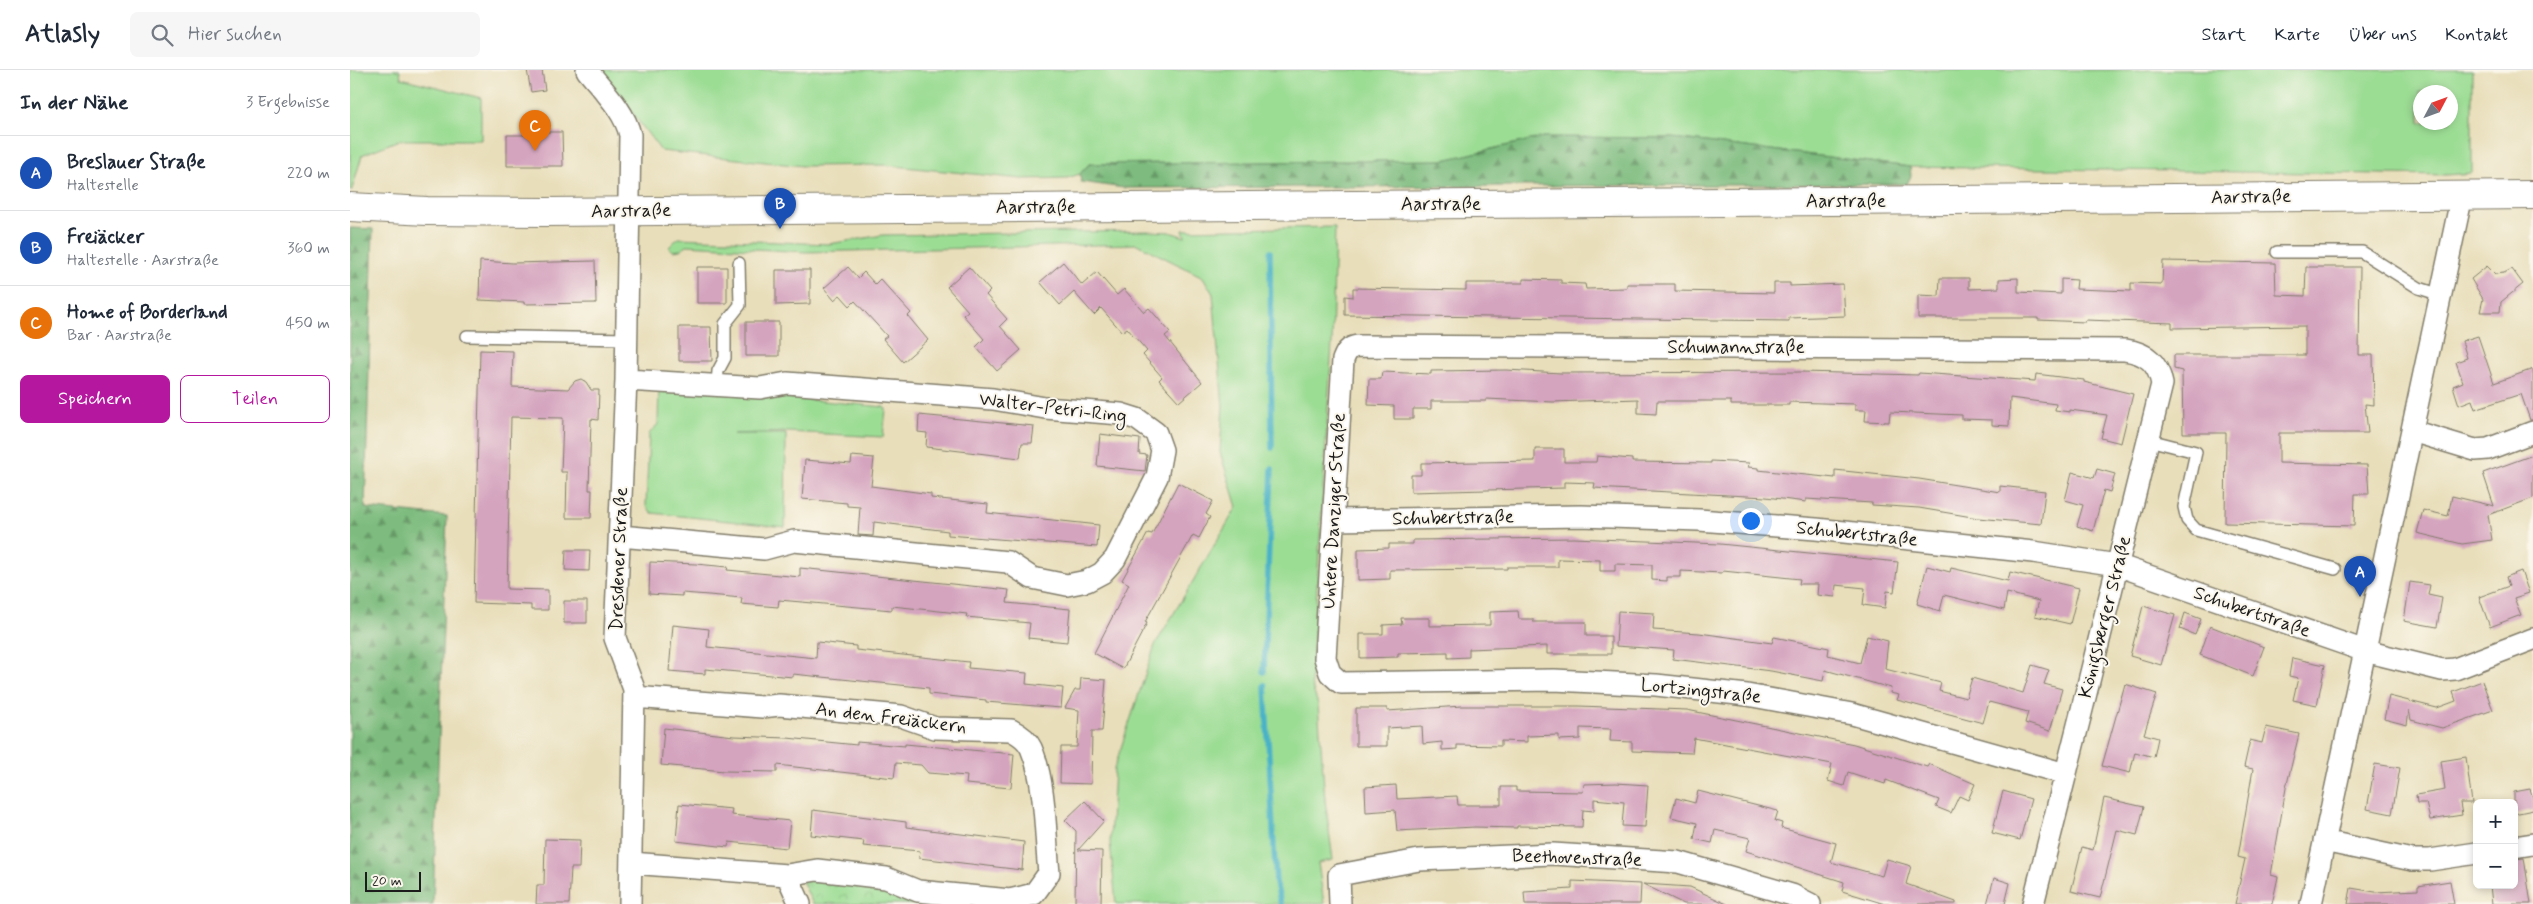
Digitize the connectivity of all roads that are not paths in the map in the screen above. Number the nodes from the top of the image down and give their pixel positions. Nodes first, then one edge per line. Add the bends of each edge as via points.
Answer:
1 (587, 70) edge
2 (2462, 195) junction
3 (2533, 195) edge
4 (350, 207) edge
5 (629, 211) junction
6 (2277, 252) dead end
7 (739, 263) dead end
8 (2441, 295) junction
9 (467, 336) dead end
10 (627, 339) junction
11 (1348, 350) joint
12 (2125, 350) joint
13 (626, 380) junction
14 (716, 385) junction
15 (2412, 431) junction
16 (2533, 432) edge
17 (2149, 440) junction
18 (1334, 520) junction
19 (620, 536) junction
20 (2117, 565) junction
21 (2335, 569) dead end
22 (2533, 638) edge
23 (2365, 651) junction
24 (1330, 673) joint
25 (634, 697) junction
26 (2066, 774) junction
27 (2324, 840) junction
28 (2533, 844) edge
29 (2518, 846) edge
30 (2473, 854) edge
31 (631, 863) junction
32 (787, 875) junction
33 (630, 904) edge
34 (800, 904) edge
35 (1340, 904) edge
36 (1810, 904) edge
37 (2033, 904) edge
38 (2311, 904) edge

1 - 5 street, Dresdener Straße via 628,125
2 - 3 main road, Aarstraße
2 - 5 main road, Aarstraße
2 - 8 street
4 - 5 main road, Aarstraße via 427,211
5 - 10 street, Dresdener Straße
6 - 8 lane via 2362,252 2419,288
7 - 14 lane via 740,305 725,324 725,358 718,371
8 - 15 street
9 - 10 lane
10 - 13 street, Dresdener Straße
11 - 12 street, Schumannstraße via 1358,346
11 - 18 street, Untere Danziger Straße via 1343,360
12 - 17 street, Königsberger Straße via 2139,352 2151,359 2159,370 2162,384
13 - 14 street, Walter-Petri-Ring
13 - 19 street, Dresdener Straße
14 - 19 street, Walter-Petri-Ring via 760,388 787,383 958,396 1122,414 1137,419 1156,433 1162,450 1161,463 1158,477 1115,559 1102,573 1087,581 1067,585 1032,578 1008,562 794,541 764,548
15 - 16 street via 2475,450 2488,449
15 - 23 street
17 - 20 street, Königsberger Straße
17 - 21 lane via 2196,452 2184,507 2187,520 2196,530
18 - 20 street, Schubertstraße via 1581,516 1699,520 1816,528 2033,552
18 - 24 street, Untere Danziger Straße via 1325,658
19 - 25 street, Dresdener Straße via 615,638
20 - 23 street, Schubertstraße
20 - 26 street, Königsberger Straße
22 - 23 street, Schubertstraße via 2455,669 2442,670
23 - 27 street
24 - 26 street, Lortzingstraße via 1341,683 1350,684 1554,680 1656,685 1747,695 1852,714
25 - 31 street, Dresdener Straße
25 - 32 street, An den Freiäckern via 901,716 935,728 1011,730 1022,736 1030,747 1039,782 1049,874 1034,894 1010,900 918,891 886,878 816,870
26 - 37 street, Königsberger Straße
27 - 30 street via 2412,860
27 - 38 street
28 - 29 street
31 - 32 street, An den Freiäckern
31 - 33 street, Dresdener Straße
32 - 34 street
35 - 36 street, Beethovenstraße via 1339,875 1419,860 1553,854 1678,862 1792,895

